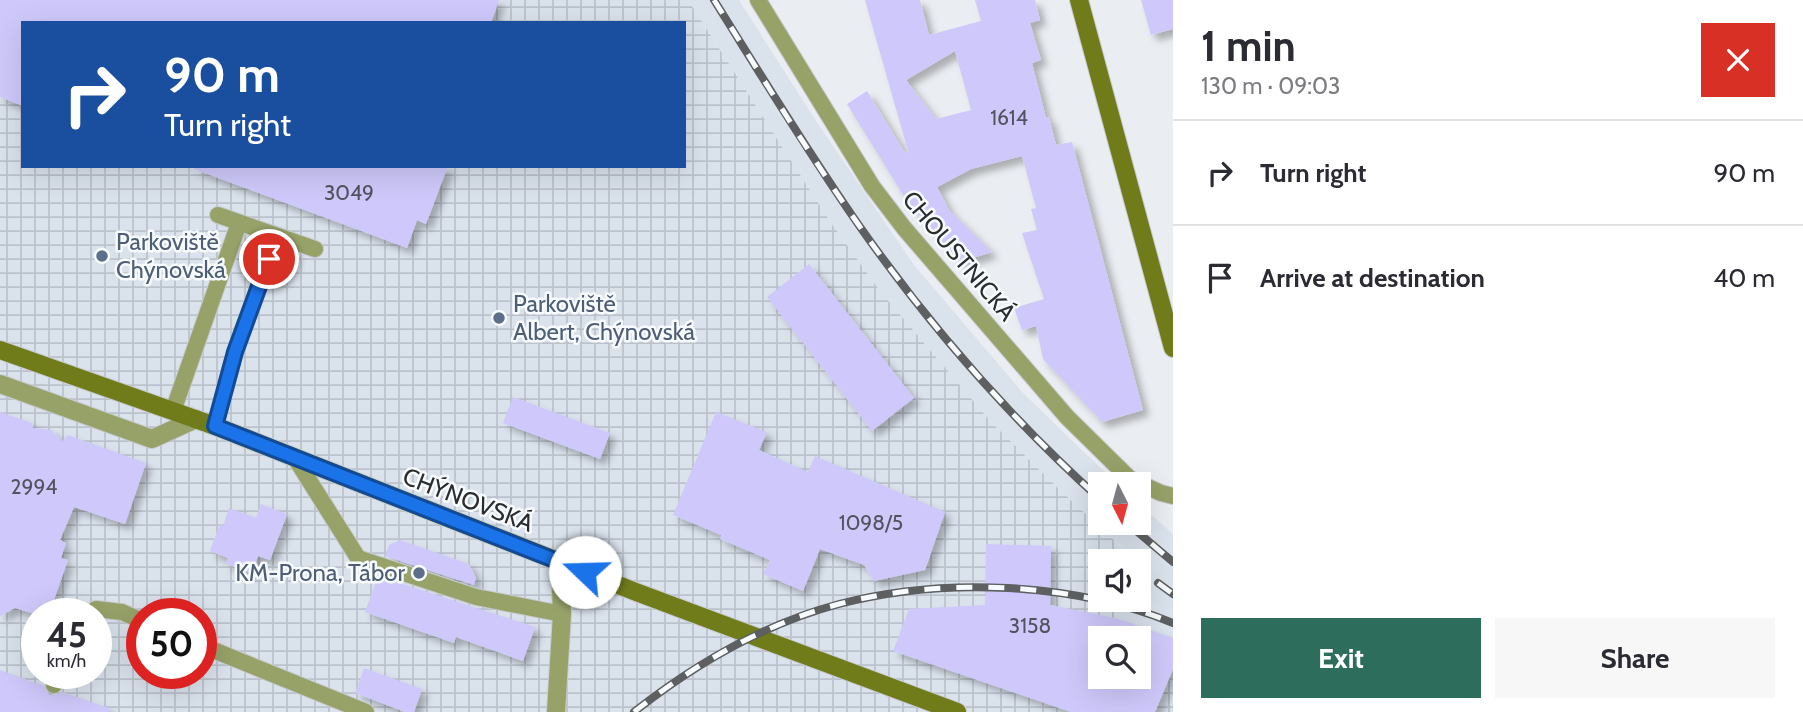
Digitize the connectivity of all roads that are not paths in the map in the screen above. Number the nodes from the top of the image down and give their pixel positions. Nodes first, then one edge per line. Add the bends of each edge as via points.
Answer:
1 (758, 0) edge
2 (1079, 0) edge
3 (218, 215) dead end
4 (239, 223) junction
5 (277, 236) junction
6 (315, 249) dead end
7 (1170, 327) edge
8 (1173, 348) edge
9 (0, 350) edge
10 (0, 384) edge
11 (173, 411) junction
12 (196, 419) junction
13 (215, 426) junction
14 (295, 458) junction
15 (1173, 496) edge
16 (560, 562) junction
17 (562, 614) junction
18 (217, 651) edge
19 (366, 712) edge
20 (555, 712) edge
21 (957, 712) edge

1 - 15 lane, CHOUSTNICKÁ via 872,186 904,228 1076,426 1130,479
2 - 7 main road
3 - 4 lane
4 - 5 lane
4 - 11 lane
5 - 6 lane
5 - 13 lane via 235,352
7 - 8 main road
9 - 11 main road, CHÝNOVSKÁ
10 - 12 street via 152,439
11 - 12 main road, CHÝNOVSKÁ
12 - 13 main road, CHÝNOVSKÁ
13 - 14 main road, CHÝNOVSKÁ
14 - 16 main road, CHÝNOVSKÁ
14 - 17 lane via 358,558 476,597
16 - 17 street
16 - 21 main road, CHÝNOVSKÁ
17 - 20 street
18 - 19 lane

